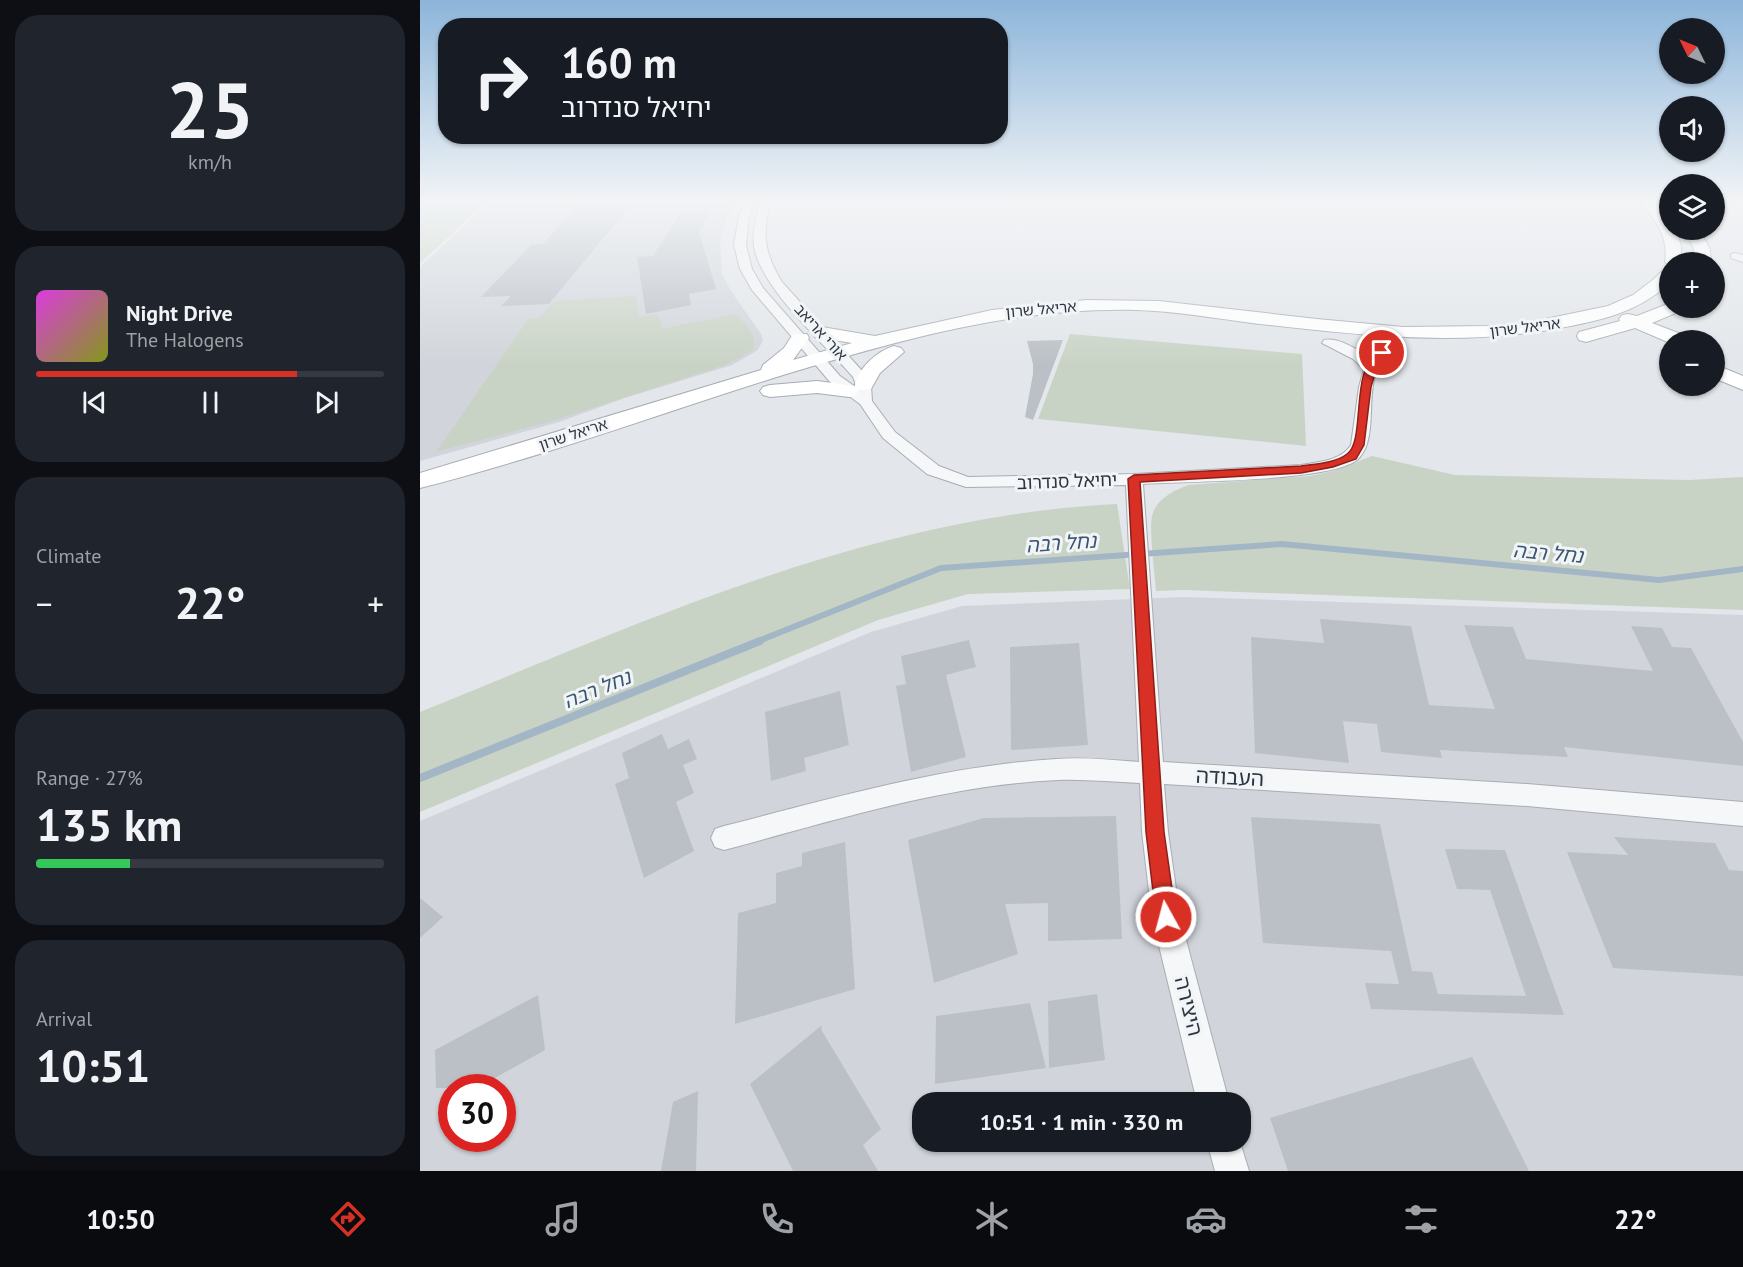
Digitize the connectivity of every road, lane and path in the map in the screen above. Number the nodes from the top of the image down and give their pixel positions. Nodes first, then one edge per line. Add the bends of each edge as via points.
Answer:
1 (743, 256) edge
2 (763, 256) edge
3 (1659, 282) edge
4 (1606, 313) junction
5 (1659, 313) edge
6 (1630, 325) junction
7 (822, 333) junction
8 (1587, 336) junction
9 (800, 338) junction
10 (1659, 338) edge
11 (1659, 342) edge
12 (1329, 343) junction
13 (890, 345) junction
14 (1392, 349) junction
15 (845, 359) junction
16 (1725, 362) edge
17 (824, 366) junction
18 (1371, 369) junction
19 (1743, 369) edge
20 (1725, 375) edge
21 (766, 383) junction
22 (1743, 384) edge
23 (859, 392) junction
24 (1134, 479) junction
25 (420, 481) edge
26 (420, 500) edge
27 (1152, 772) junction
28 (1743, 814) edge
29 (724, 838) dead end
30 (1211, 1092) edge
31 (1227, 1152) edge
32 (1232, 1171) edge

1 - 9 street, אורי אריאב via 758,290
2 - 7 street, אורי אריאב via 778,285
3 - 4 main road, אריאל שרון via 1641,299
4 - 6 main road
4 - 13 main road, אריאל שרון via 1527,329 1438,334 1138,305 1070,305 979,316
5 - 6 main road, אריאל שרון
6 - 8 main road, אריאל שרון
6 - 10 main road
7 - 13 main road
7 - 15 street, אורי אריאב
8 - 11 main road
8 - 14 main road, אריאל שרון via 1511,346
9 - 17 street, אורי אריאב
9 - 21 main road
12 - 13 main road, אריאל שרון via 1143,319 1083,318
12 - 14 main road, אריאל שרון
12 - 18 street via 1351,351
13 - 15 main road, אריאל שרון
13 - 23 main road
14 - 18 street via 1382,353
15 - 17 main road, אריאל שרון
15 - 23 street, יחיאל סנדרוב
16 - 19 main road
17 - 21 main road, אריאל שרון
17 - 23 street, יחיאל סנדרוב
18 - 24 street, יחיאל סנדרוב via 1359,445 1352,456 1301,470
20 - 22 main road
21 - 23 main road
21 - 25 main road, אריאל שרון
21 - 26 main road, אריאל שרון
23 - 24 street, יחיאל סנדרוב via 889,435 911,454 933,470 966,482
24 - 27 street, היצירה
27 - 28 street, העבודה via 1527,795
27 - 29 street, העבודה via 1059,769 995,775 892,794
27 - 30 street, היצירה via 1166,917
31 - 32 street

